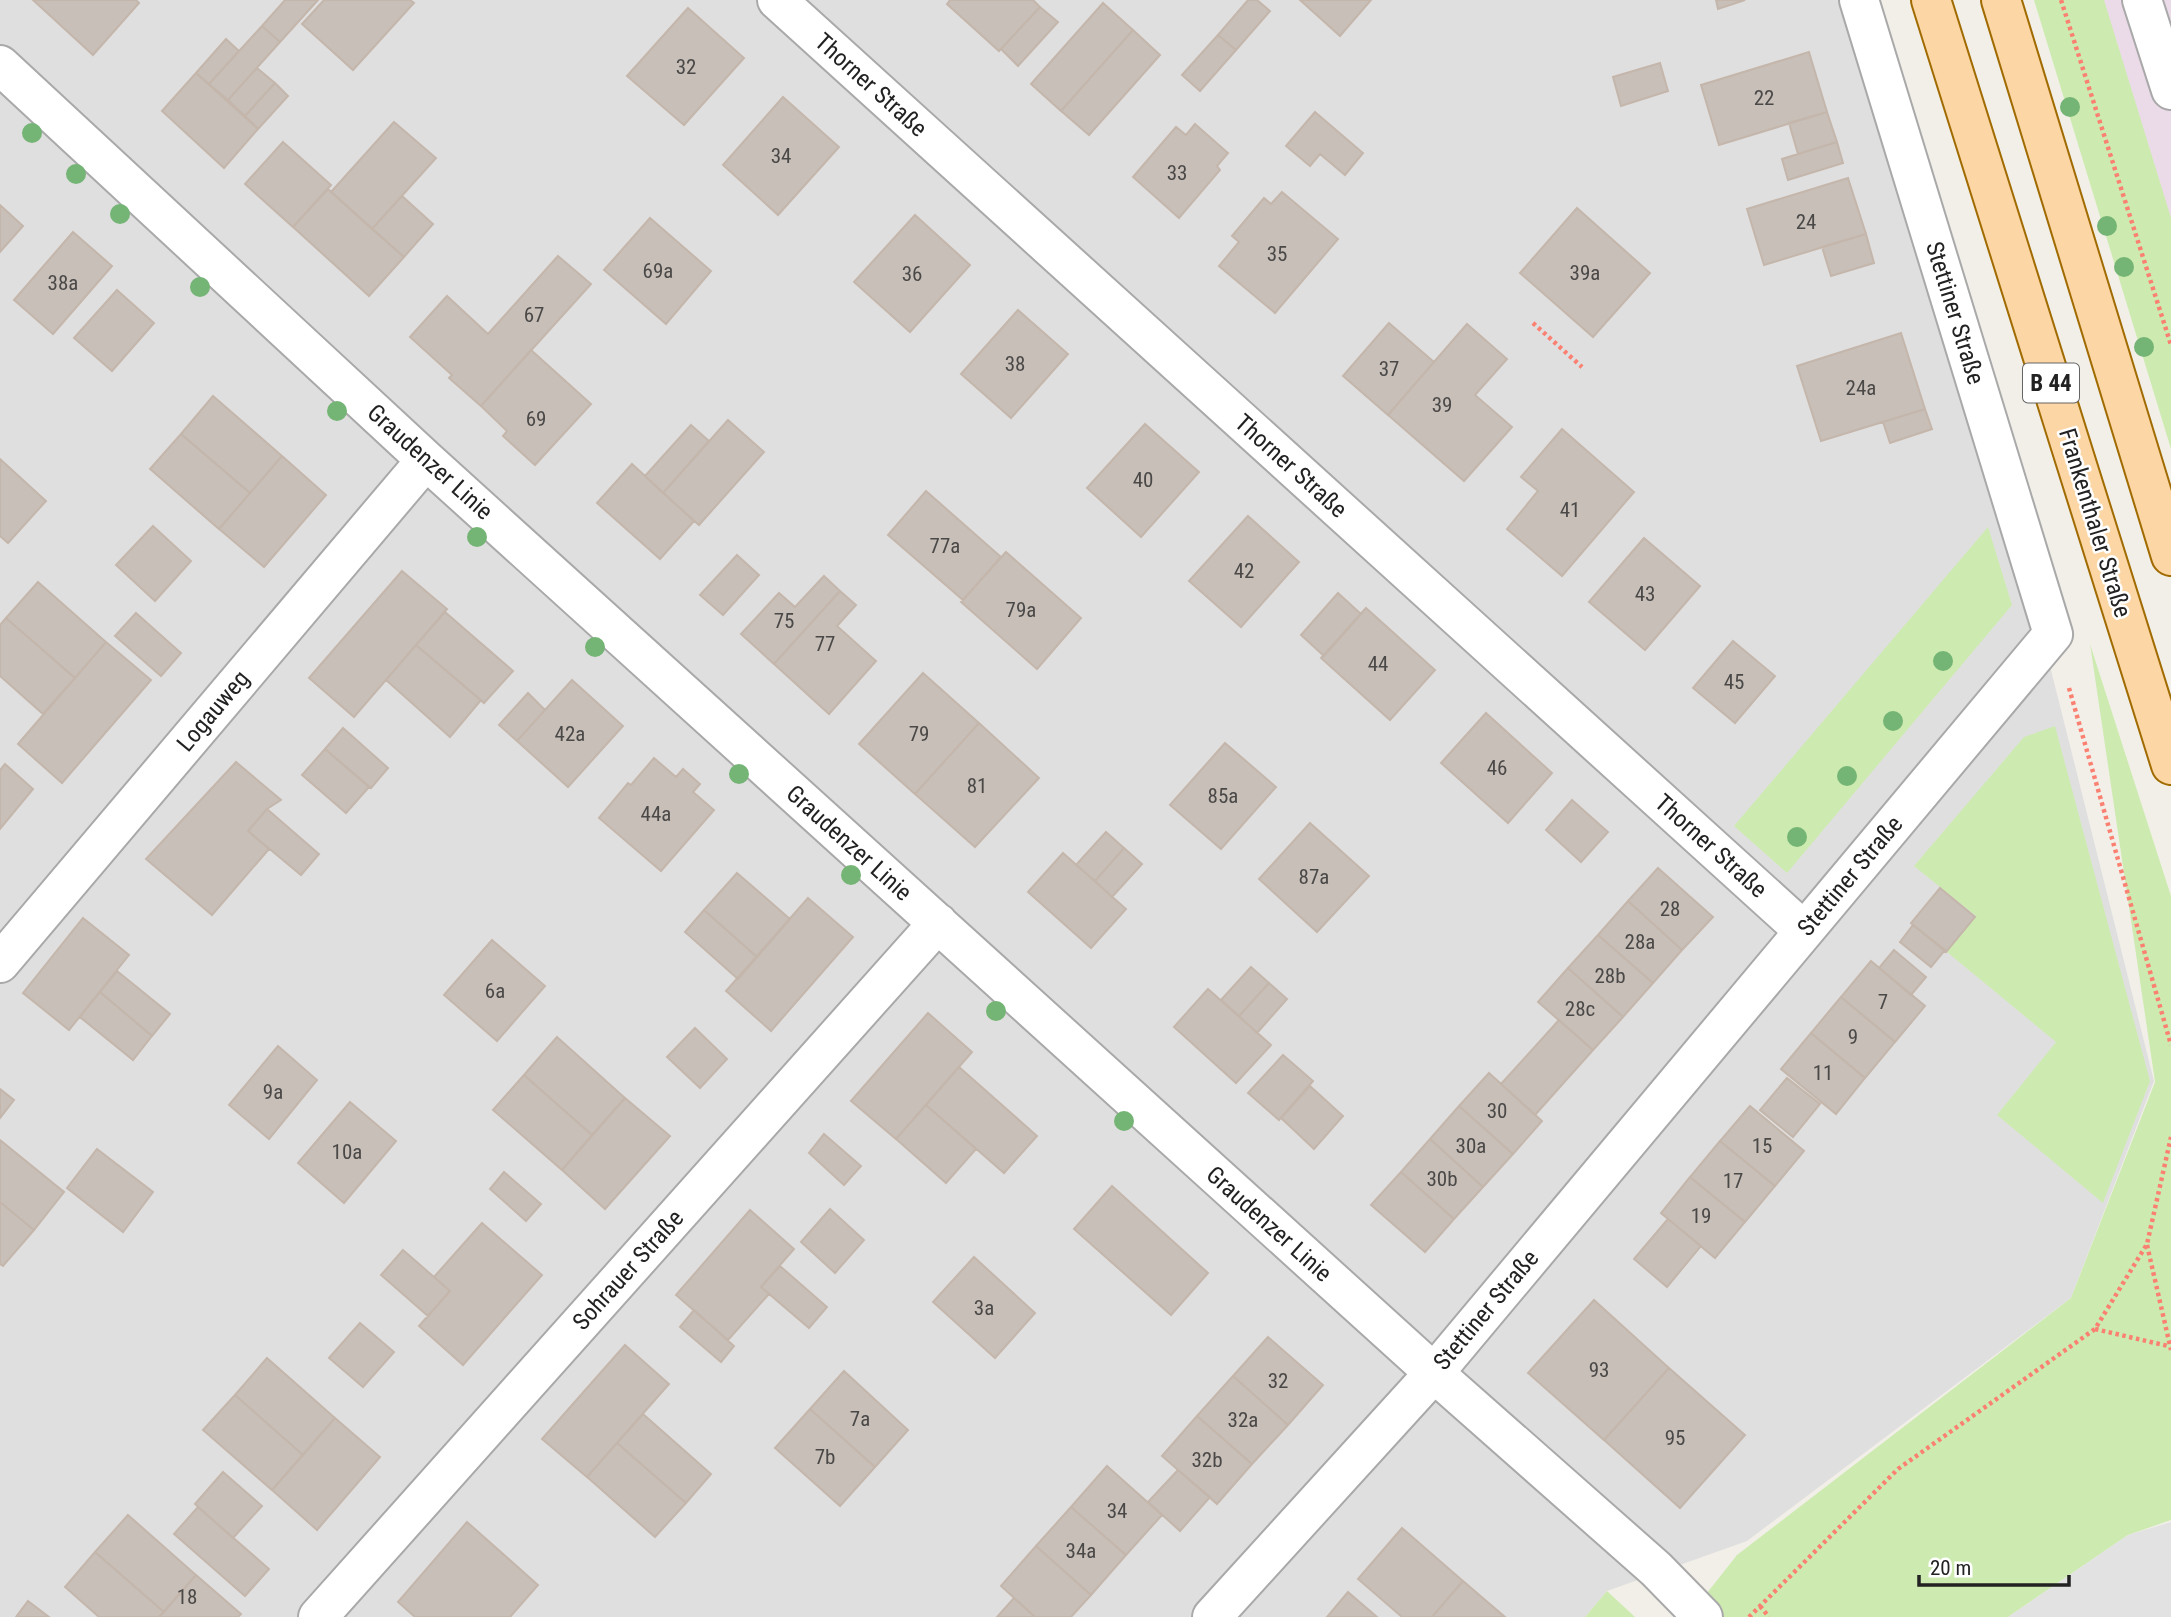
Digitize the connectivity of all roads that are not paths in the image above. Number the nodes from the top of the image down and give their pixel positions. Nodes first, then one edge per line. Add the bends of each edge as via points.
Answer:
1 (777, 0) edge
2 (1859, 0) edge
3 (1931, 0) edge
4 (2001, 0) edge
5 (2142, 0) edge
6 (0, 65) edge
7 (2171, 90) edge
8 (426, 460) junction
9 (2171, 556) edge
10 (2171, 765) edge
11 (938, 923) junction
12 (1804, 931) junction
13 (0, 963) edge
14 (1434, 1373) junction
15 (318, 1617) edge
16 (1212, 1617) edge
17 (1703, 1617) edge

1 - 12 street, Thorner Straße
2 - 12 street, Stettiner Straße via 2053,634
3 - 10 main road, Frankenthaler Straße / B 44
4 - 9 main road, B 44
5 - 7 street
6 - 8 street, Graudenzer Linie
8 - 11 street, Graudenzer Linie
8 - 13 street, Logauweg
11 - 14 street, Graudenzer Linie
11 - 15 street, Sohrauer Straße
12 - 14 street, Stettiner Straße
14 - 16 street, Stettiner Straße
14 - 17 street, Graudenzer Linie via 1656,1569

